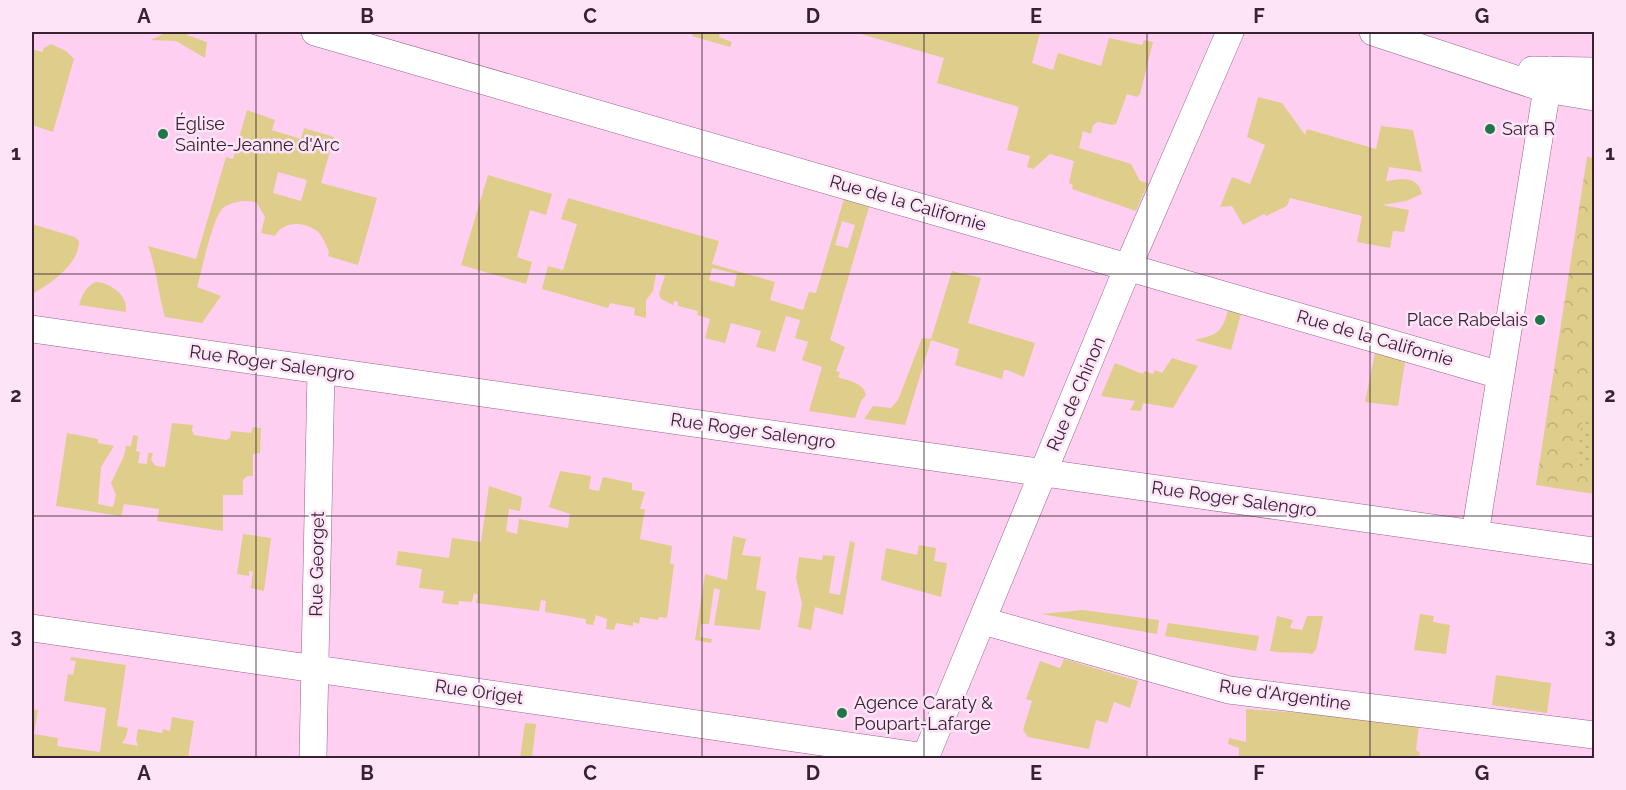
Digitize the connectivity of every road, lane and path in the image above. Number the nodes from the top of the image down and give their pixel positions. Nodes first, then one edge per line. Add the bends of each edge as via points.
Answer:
1 (315, 32) edge
2 (1230, 32) edge
3 (1373, 32) edge
4 (1594, 71) edge
5 (1548, 79) junction
6 (1594, 97) edge
7 (1128, 267) junction
8 (32, 329) edge
9 (321, 370) junction
10 (1500, 375) junction
11 (1044, 472) junction
12 (1475, 534) junction
13 (1594, 551) edge
14 (983, 621) junction
15 (32, 628) edge
16 (315, 669) junction
17 (1594, 735) edge
18 (925, 758) edge
19 (313, 759) edge

1 - 7 street, Rue de la Californie
2 - 7 street, Rue de Chinon
3 - 5 street via 1492,69
4 - 5 street
5 - 6 street
5 - 10 street
7 - 10 street, Rue de la Californie
7 - 11 street, Rue de Chinon
8 - 9 street, Rue Roger Salengro
9 - 11 street, Rue Roger Salengro
9 - 16 street, Rue Georget
10 - 12 street
11 - 12 street, Rue Roger Salengro
11 - 14 street, Rue de Chinon
12 - 13 street
14 - 17 street, Rue d'Argentine via 1229,690
14 - 18 street, Rue de Chinon
15 - 16 street, Rue Origet
16 - 18 street, Rue Origet
16 - 19 street, Rue Georget

